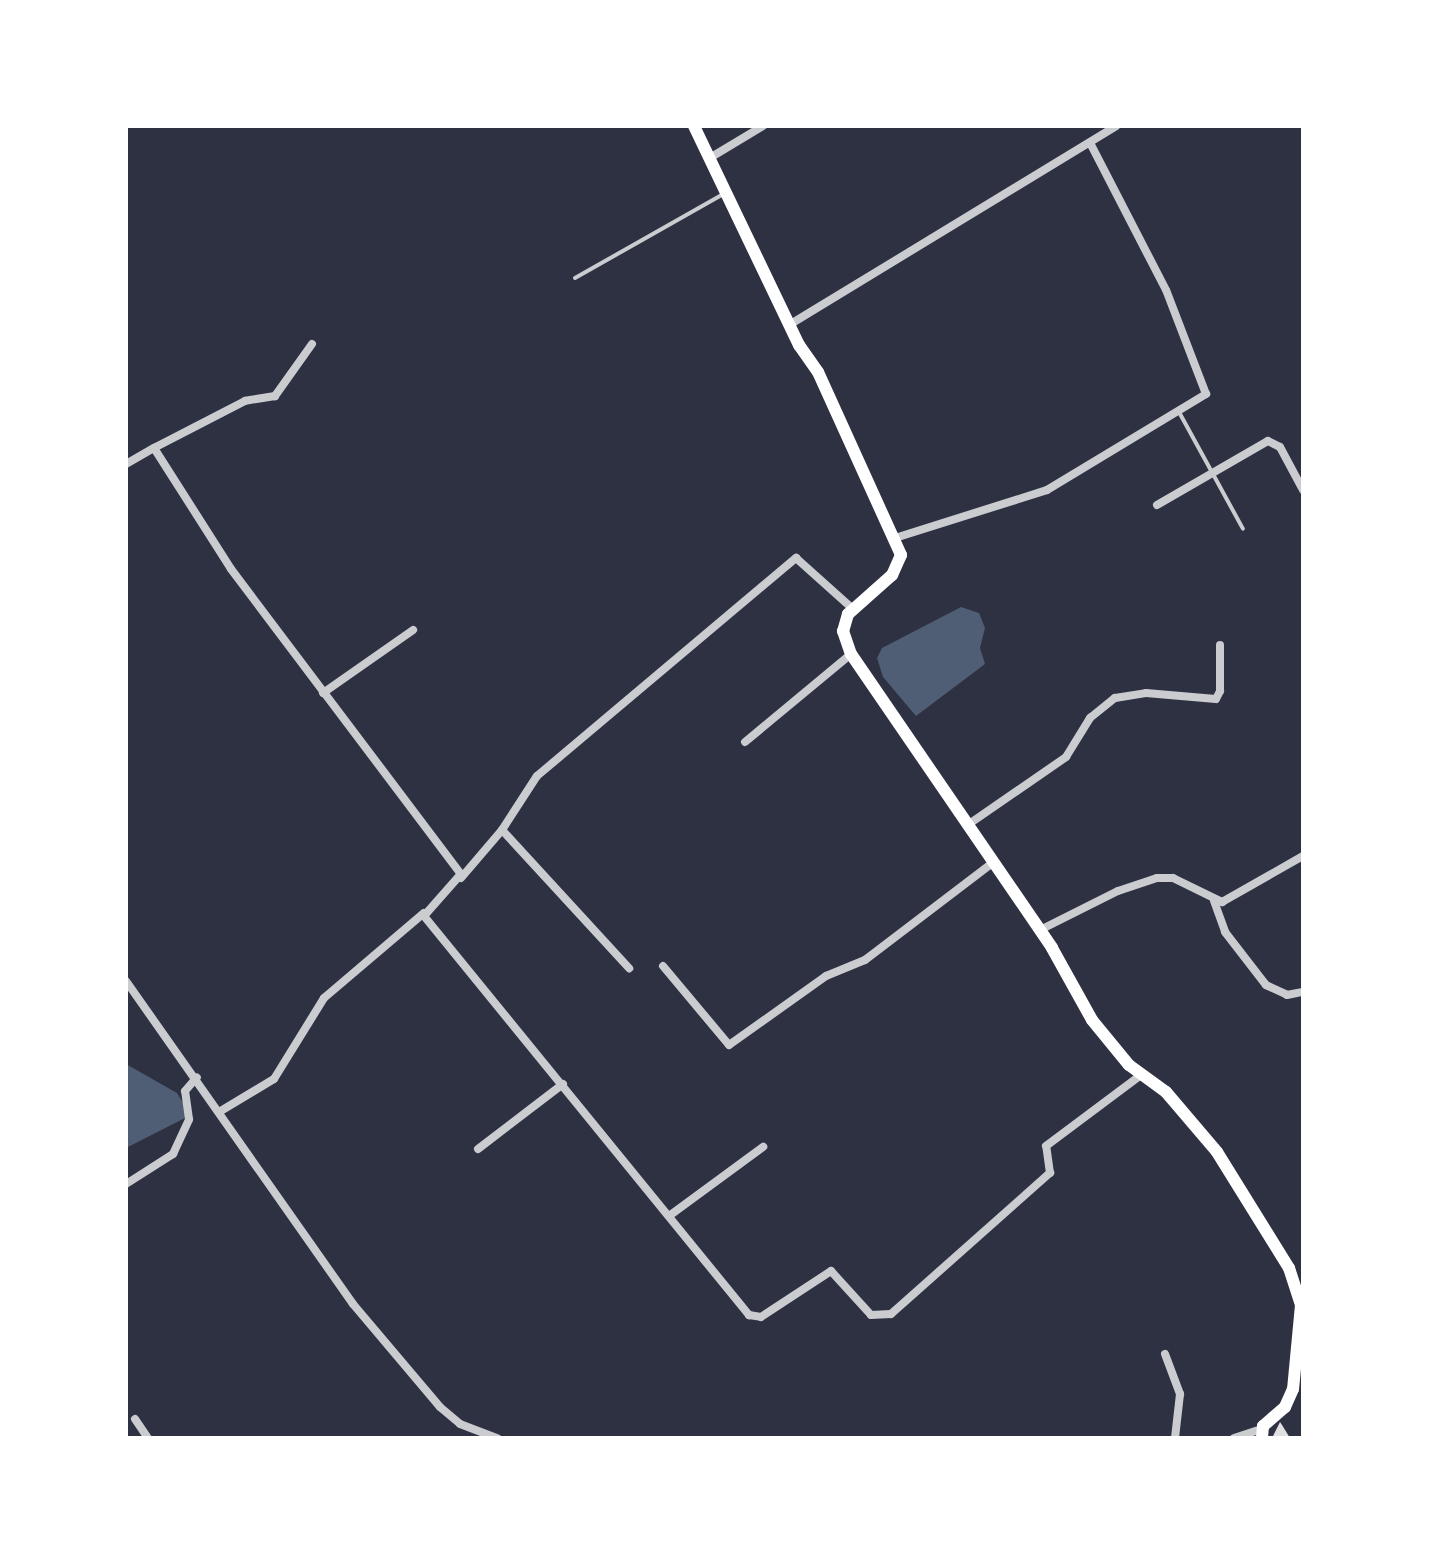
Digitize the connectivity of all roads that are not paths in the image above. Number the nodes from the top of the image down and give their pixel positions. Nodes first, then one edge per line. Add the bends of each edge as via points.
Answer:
1 (694, 126) edge
2 (763, 126) edge
3 (1116, 126) edge
4 (1090, 143) junction
5 (713, 156) junction
6 (728, 192) junction
7 (575, 278) dead end
8 (789, 325) junction
9 (312, 344) dead end
10 (1179, 412) junction
11 (154, 448) junction
12 (126, 464) edge
13 (1211, 474) junction
14 (1303, 490) edge
15 (1157, 505) dead end
16 (1243, 529) dead end
17 (895, 538) junction
18 (853, 609) junction
19 (413, 630) dead end
20 (1220, 645) dead end
21 (851, 654) junction
22 (323, 693) junction
23 (745, 742) dead end
24 (969, 824) junction
25 (502, 830) junction
26 (1303, 856) edge
27 (995, 861) junction
28 (461, 878) junction
29 (1214, 901) junction
30 (424, 913) junction
31 (1040, 930) junction
32 (663, 966) dead end
33 (629, 968) dead end
34 (126, 981) edge
35 (1303, 992) edge
36 (1141, 1075) junction
37 (197, 1077) junction
38 (563, 1084) junction
39 (219, 1112) junction
40 (763, 1147) dead end
41 (478, 1149) dead end
42 (126, 1184) edge
43 (669, 1216) junction
44 (1302, 1309) edge
45 (1165, 1354) dead end
46 (135, 1419) dead end
47 (1262, 1434) edge
48 (148, 1438) edge
49 (497, 1438) edge
50 (1175, 1438) edge
51 (1234, 1438) edge

1 - 5 main road
2 - 5 street
3 - 4 street
4 - 8 street
4 - 10 street via 1166,290 1205,386 1204,397
5 - 6 main road
6 - 7 lane
6 - 8 main road
8 - 17 main road via 818,372
9 - 11 street via 275,396 245,401
10 - 13 lane
10 - 17 street via 1047,490
11 - 12 street
11 - 22 street via 231,569
13 - 14 street via 1268,441 1280,447
13 - 15 street
13 - 16 lane
17 - 18 main road via 900,564
18 - 21 main road via 843,631
18 - 25 street via 796,558 537,776
19 - 22 street
20 - 24 street via 1216,699 1146,693 1115,698 1090,718 1066,757
21 - 23 street
21 - 24 main road
22 - 28 street
24 - 27 main road
25 - 28 street
25 - 33 street
26 - 29 street via 1230,898
27 - 31 main road
27 - 32 street via 865,960 826,976 729,1045
28 - 30 street
29 - 31 street via 1173,878 1157,878
29 - 35 street via 1236,951 1266,985 1287,995
30 - 38 street
30 - 39 street via 324,998 274,1079
31 - 36 main road via 1092,1020
34 - 37 street
36 - 43 street via 1046,1146 1050,1173 900,1307 881,1318 871,1315 831,1271 755,1318
36 - 44 main road via 1166,1092 1235,1178 1289,1268
37 - 39 street
37 - 42 street via 185,1091 189,1119 173,1154
38 - 41 street
38 - 43 street
39 - 49 street via 353,1304 440,1407 460,1424
40 - 43 street
44 - 47 main road via 1293,1389
45 - 50 street via 1180,1394
46 - 48 street
47 - 51 street

